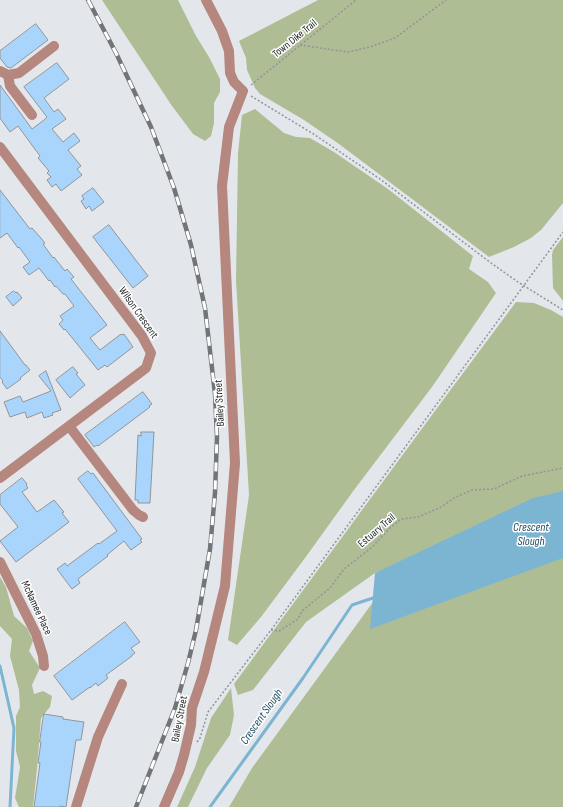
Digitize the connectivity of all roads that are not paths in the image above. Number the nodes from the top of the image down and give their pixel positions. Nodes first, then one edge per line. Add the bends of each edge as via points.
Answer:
1 (206, 0) edge
2 (54, 46) dead end
3 (4, 73) edge
4 (32, 115) dead end
5 (0, 147) edge
6 (69, 426) junction
7 (0, 478) edge
8 (144, 517) dead end
9 (0, 562) edge
10 (44, 666) dead end
11 (122, 684) dead end
12 (76, 807) edge
13 (164, 807) edge

1 - 13 street, Bailey Street via 222,30 228,51 230,73 234,82 243,91 229,127 222,186 235,464 225,578 217,621 192,708 186,748
2 - 3 street via 19,72
3 - 4 street via 10,86
5 - 6 street, Wilson Crescent via 142,336 151,353 146,368
6 - 7 street, Wilson Crescent
6 - 8 street via 138,515
9 - 10 street, McNamee Place via 36,634
11 - 12 street via 98,737

